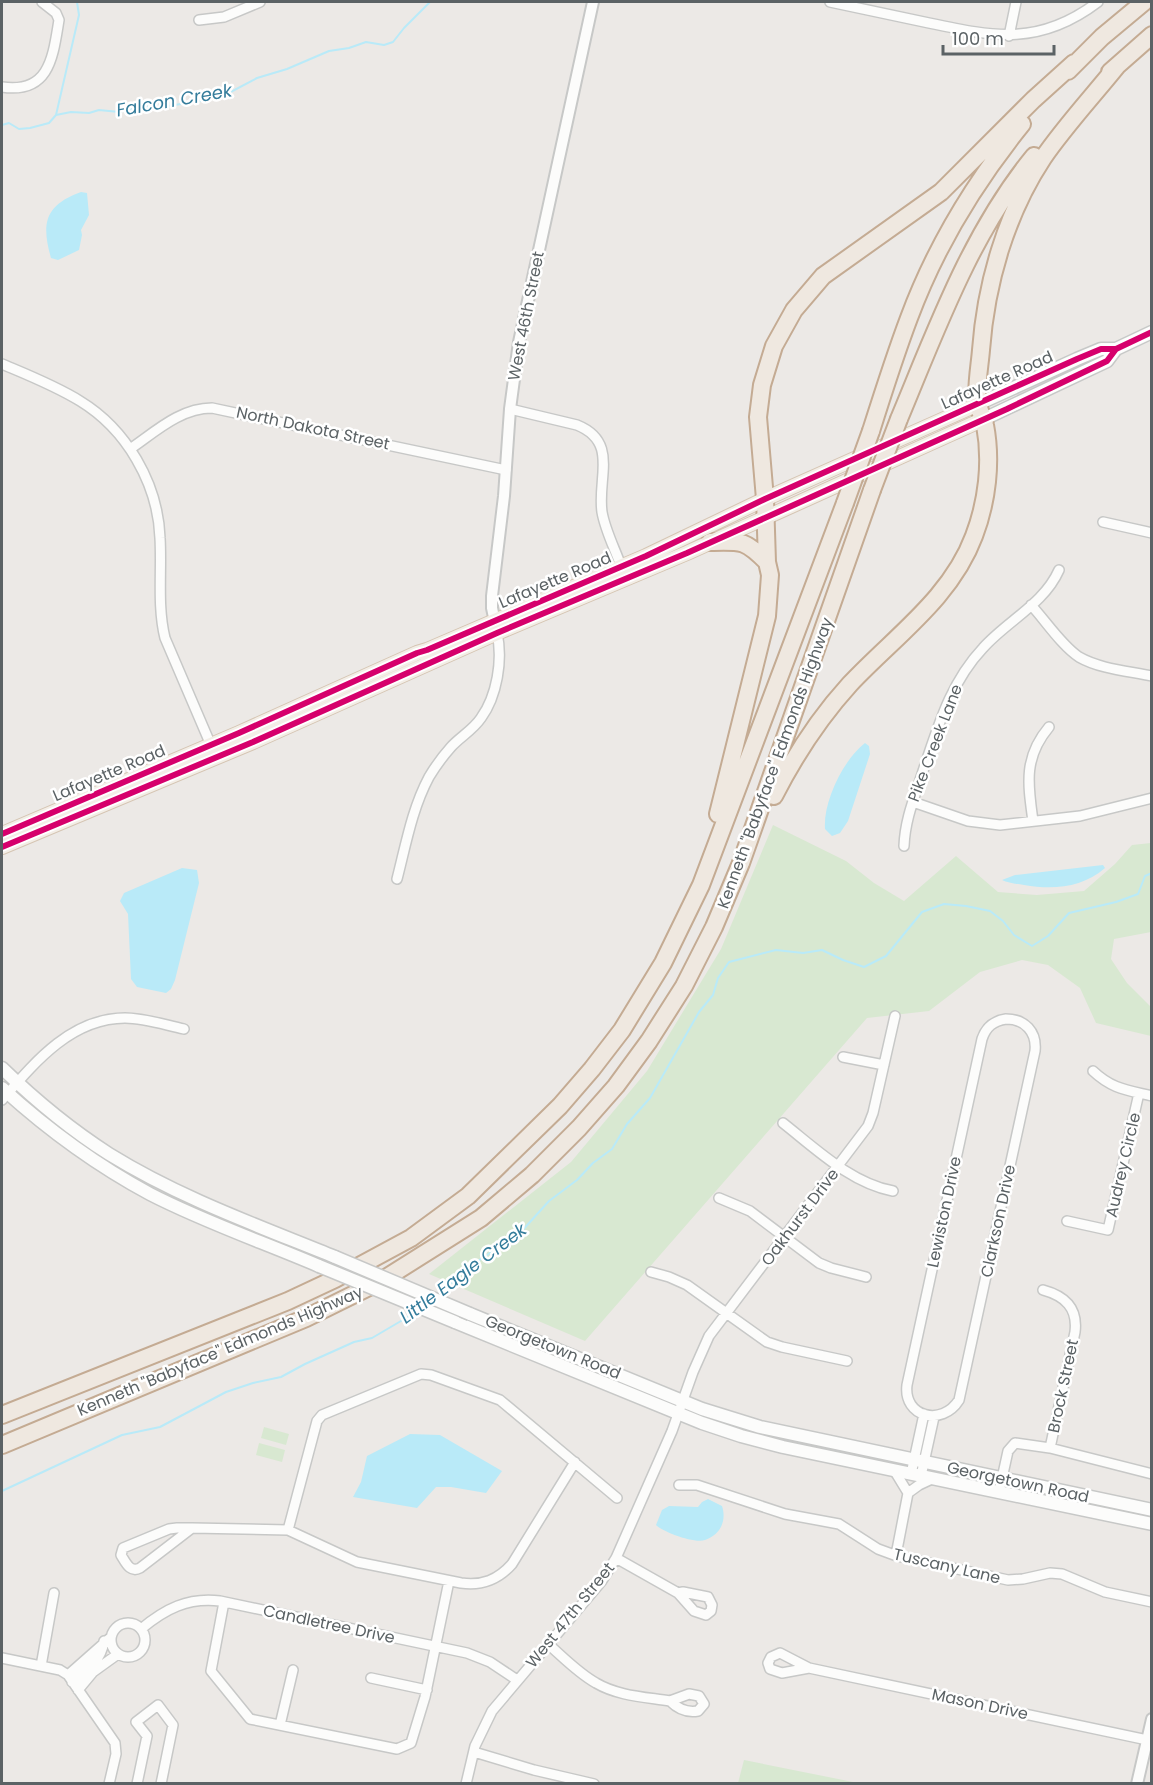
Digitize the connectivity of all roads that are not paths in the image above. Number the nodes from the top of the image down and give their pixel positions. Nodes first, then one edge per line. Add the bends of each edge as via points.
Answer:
1 (42, 2) edge
2 (260, 2) edge
3 (593, 2) edge
4 (830, 2) edge
5 (1016, 2) edge
6 (1098, 2) edge
7 (1144, 2) edge
8 (199, 20) dead end
9 (1152, 35) edge
10 (1009, 36) junction
11 (1074, 63) junction
12 (1117, 66) junction
13 (2, 87) edge
14 (1152, 332) edge
15 (2, 364) edge
16 (510, 409) junction
17 (981, 412) junction
18 (130, 449) junction
19 (507, 470) junction
20 (765, 499) junction
21 (766, 517) junction
22 (1103, 522) dead end
23 (1152, 533) edge
24 (710, 542) junction
25 (767, 562) junction
26 (621, 566) junction
27 (1059, 570) dead end
28 (1032, 605) junction
29 (496, 627) junction
30 (1152, 676) edge
31 (1048, 727) dead end
32 (214, 752) junction
33 (1152, 798) edge
34 (912, 802) junction
35 (1033, 821) junction
36 (2, 834) edge
37 (904, 846) dead end
38 (2, 847) edge
39 (398, 879) dead end
40 (732, 887) junction
41 (654, 980) junction
42 (895, 1016) dead end
43 (1015, 1020) joint
44 (184, 1029) dead end
45 (843, 1057) dead end
46 (884, 1065) junction
47 (2, 1068) edge
48 (1093, 1071) dead end
49 (17, 1083) junction
50 (1139, 1093) junction
51 (4, 1094) edge
52 (1152, 1096) edge
53 (783, 1123) dead end
54 (840, 1166) junction
55 (893, 1191) dead end
56 (719, 1198) dead end
57 (1067, 1221) dead end
58 (785, 1237) junction
59 (651, 1272) dead end
60 (866, 1277) dead end
61 (1043, 1290) dead end
62 (727, 1313) junction
63 (848, 1361) dead end
64 (680, 1407) junction
65 (2, 1415) edge
66 (929, 1416) junction
67 (2, 1445) edge
68 (1050, 1448) junction
69 (919, 1461) junction
70 (575, 1462) junction
71 (894, 1470) junction
72 (1152, 1474) edge
73 (922, 1476) junction
74 (1002, 1478) junction
75 (679, 1485) dead end
76 (999, 1492) junction
77 (908, 1493) junction
78 (617, 1498) dead end
79 (1152, 1510) edge
80 (1152, 1524) edge
81 (192, 1528) junction
82 (288, 1530) junction
83 (896, 1555) junction
84 (616, 1558) junction
85 (449, 1581) junction
86 (54, 1593) dead end
87 (678, 1593) dead end
88 (224, 1602) junction
89 (1152, 1602) edge
90 (141, 1629) junction
91 (107, 1639) junction
92 (548, 1644) junction
93 (436, 1647) junction
94 (118, 1654) junction
95 (2, 1658) edge
96 (41, 1666) junction
97 (809, 1668) dead end
98 (293, 1670) dead end
99 (371, 1678) dead end
100 (517, 1680) junction
101 (73, 1682) junction
102 (427, 1690) junction
103 (670, 1701) dead end
104 (1152, 1719) edge
105 (280, 1725) junction
106 (1149, 1740) edge
107 (474, 1752) junction
108 (109, 1784) edge
109 (137, 1784) edge
110 (161, 1784) edge
111 (466, 1784) edge
112 (594, 1784) edge
113 (1137, 1784) edge

1 - 13 street via 59,20 48,69 32,83
2 - 8 street via 224,17
3 - 16 street, West 46th Street via 519,342
4 - 10 street via 967,32
5 - 10 street
6 - 10 street via 1053,27
7 - 11 highway, Kenneth "Babyface" Edmonds Highway
9 - 12 highway, Kenneth "Babyface" Edmonds Highway
11 - 20 highway via 941,192 828,272 806,293 774,346 760,396
11 - 41 highway, Kenneth "Babyface" Edmonds Highway, bridge via 1007,143 937,255 909,318 845,503 701,885
12 - 17 highway via 1044,157 1010,224 986,306
12 - 40 highway, Kenneth "Babyface" Edmonds Highway, bridge via 1028,164 978,240 950,295 872,490
14 - 17 main road, Lafayette Road via 1116,349 1093,352
15 - 18 street via 81,401 105,420
16 - 19 street, West 46th Street
16 - 26 street via 577,425 596,438 604,465 602,516
17 - 20 main road, Lafayette Road
17 - 21 main road, Lafayette Road
17 - 40 highway via 988,475 979,521 964,560 937,598 843,692 808,736 774,796
18 - 19 street, North Dakota Street via 179,415 212,408
18 - 32 street via 148,481 158,517 165,638
19 - 29 street, West 46th Street via 492,596
20 - 21 highway
20 - 26 main road, Lafayette Road
21 - 24 main road, Lafayette Road
21 - 25 highway
22 - 23 street
24 - 25 highway via 742,543
24 - 29 main road, Lafayette Road
25 - 41 highway via 770,588 765,630 719,812 685,911
26 - 29 main road, Lafayette Road
27 - 28 street, Pike Creek Lane
28 - 30 street via 1078,656 1098,665
28 - 34 street, Pike Creek Lane via 988,643 959,679 942,715
29 - 32 main road, Lafayette Road via 315,698
29 - 39 street via 499,665 490,702 480,721 451,747 430,775 416,802
31 - 35 street via 1035,747 1029,768
32 - 36 main road, Lafayette Road
32 - 38 main road, Lafayette Road
33 - 35 street via 1080,816
34 - 35 street via 982,824
34 - 37 street, Pike Creek Lane
40 - 67 highway, Kenneth "Babyface" Edmonds Highway via 684,986 650,1041 559,1149 482,1218 381,1281 306,1318
41 - 65 highway, Kenneth "Babyface" Edmonds Highway via 605,1053 560,1106 468,1196 411,1238 288,1301
42 - 46 street, Oakhurst Drive
43 - 66 street, Clarkson Drive via 1030,1030 1035,1051 959,1401 947,1413
43 - 66 street, Lewiston Drive via 995,1022 982,1039 907,1385 909,1400 916,1410
44 - 49 street via 132,1018 93,1023 54,1046
45 - 46 street
46 - 54 street, Oakhurst Drive via 872,1119
47 - 49 main road, Georgetown Road
48 - 50 street via 1110,1085
49 - 51 street
49 - 64 main road, Georgetown Road, bridge via 77,1132 182,1193
50 - 52 street
50 - 57 street, Audrey Circle via 1108,1230
51 - 64 main road, Georgetown Road, bridge via 126,1180 173,1205 455,1322
53 - 54 street
54 - 55 street via 864,1182
54 - 58 street, Oakhurst Drive
56 - 58 street via 747,1210
58 - 60 street via 823,1265
58 - 62 street, Oakhurst Drive
59 - 62 street via 685,1283
61 - 68 street, Brock Street via 1063,1298 1076,1318
62 - 63 street via 773,1344
62 - 64 street, Oakhurst Drive via 705,1344
64 - 69 main road, Georgetown Road
64 - 71 main road, Georgetown Road via 741,1436
64 - 84 street, West 47th Street
66 - 69 street
68 - 72 street
68 - 74 street, Brock Street via 1013,1444
69 - 73 street
69 - 74 main road, Georgetown Road
70 - 78 street
70 - 82 street via 497,1399 417,1374 322,1415 317,1421
70 - 85 street via 505,1572 479,1584
71 - 73 main road, Georgetown Road
71 - 77 street
73 - 76 main road, Georgetown Road
73 - 77 street via 919,1485
74 - 76 street, Brock Street
74 - 79 main road, Georgetown Road
75 - 83 street, Tuscany Lane via 697,1485 785,1514 839,1524 878,1549
76 - 80 main road, Georgetown Road
77 - 83 street
81 - 81 street via 137,1569 129,1567 121,1555 123,1548 169,1529
81 - 82 street
82 - 85 street via 357,1562
83 - 89 street, Tuscany Lane via 1008,1580 1062,1574 1105,1592
84 - 87 street
84 - 92 street, West 47th Street via 601,1582
85 - 93 street
86 - 96 street
88 - 90 street, Candletree Drive via 199,1600 179,1605
88 - 93 street, Candletree Drive
88 - 105 street via 212,1675 250,1719
90 - 91 street via 132,1623 120,1624
90 - 94 street via 145,1639 141,1650 132,1656
91 - 94 street
91 - 101 street
92 - 100 street, West 47th Street
92 - 103 street via 601,1686
93 - 100 street, Candletree Drive via 484,1659
93 - 102 street
94 - 101 street
95 - 96 street
96 - 101 street via 60,1670
97 - 106 street, Mason Drive
98 - 105 street
99 - 102 street
100 - 107 street, West 47th Street via 490,1714
101 - 108 street via 115,1743
102 - 105 street via 411,1743 397,1749
104 - 106 street
106 - 113 street
107 - 111 street, West 47th Street
107 - 112 street
109 - 110 street via 147,1736 136,1722 158,1705 173,1725

